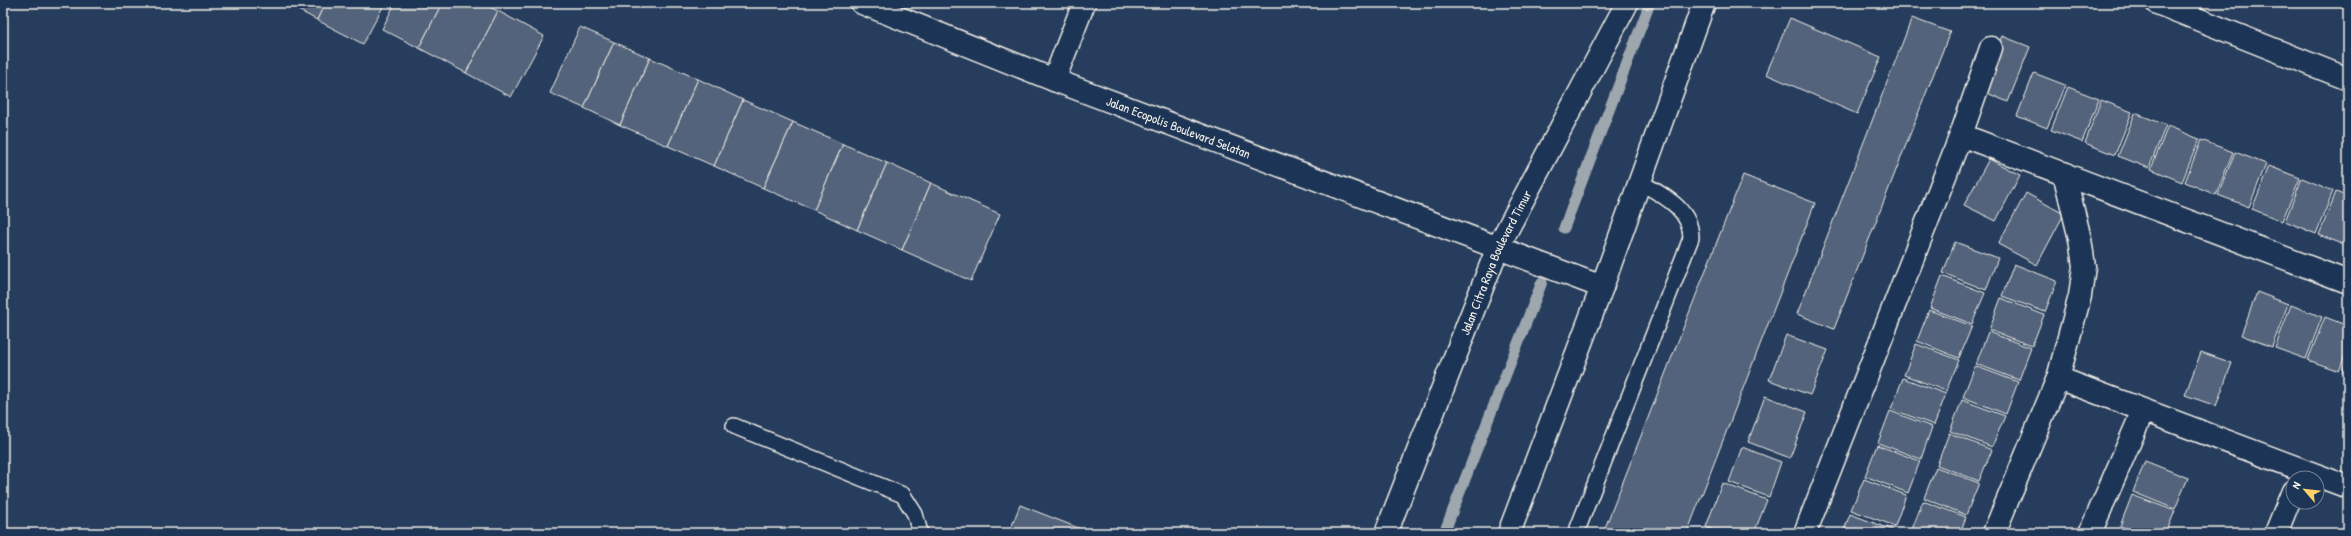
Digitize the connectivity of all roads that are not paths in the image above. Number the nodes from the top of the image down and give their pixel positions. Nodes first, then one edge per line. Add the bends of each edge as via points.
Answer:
1 (862, 3) edge
2 (1084, 3) edge
3 (1627, 3) edge
4 (1704, 3) edge
5 (2157, 3) edge
6 (1992, 48) dead end
7 (2348, 79) edge
8 (1054, 80) junction
9 (1961, 135) junction
10 (2064, 173) junction
11 (1640, 182) junction
12 (1508, 251) junction
13 (2348, 282) edge
14 (1602, 287) junction
15 (2058, 378) junction
16 (2143, 411) junction
17 (734, 426) dead end
18 (2290, 470) edge
19 (2325, 481) edge
20 (2348, 487) edge
21 (2286, 510) edge
22 (920, 533) edge
23 (1386, 533) edge
24 (1509, 533) edge
25 (1576, 533) edge
26 (1805, 533) edge
27 (1994, 533) edge
28 (2090, 533) edge
29 (2276, 533) edge

1 - 8 street, Jalan Ecopolis Boulevard Selatan
2 - 8 street
3 - 12 street, Jalan Citra Raya Boulevard Timur
4 - 11 street
5 - 7 street
6 - 9 street
8 - 12 street, Jalan Ecopolis Boulevard Selatan
9 - 10 street
9 - 26 street
10 - 13 street
10 - 15 street via 2084,266 2080,296
11 - 14 street
11 - 25 lane via 1674,203 1688,221 1691,238
12 - 14 street, Jalan Ecopolis Boulevard Selatan
12 - 23 street, Jalan Citra Raya Boulevard Timur
14 - 24 street
15 - 16 street
15 - 27 street
16 - 18 street
16 - 28 street
17 - 22 lane via 903,495 915,514
19 - 20 street
21 - 29 street

